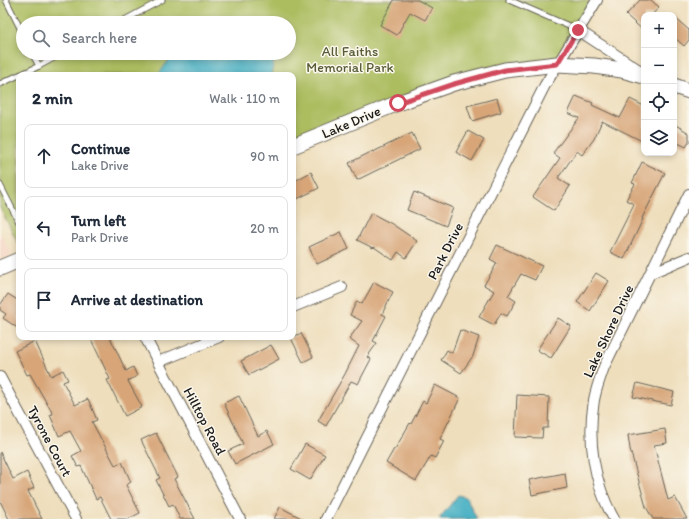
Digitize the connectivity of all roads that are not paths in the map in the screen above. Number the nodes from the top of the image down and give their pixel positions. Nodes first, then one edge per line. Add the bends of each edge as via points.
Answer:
1 (6, 0) edge
2 (162, 0) edge
3 (509, 0) edge
4 (597, 0) edge
5 (132, 16) edge
6 (16, 20) edge
7 (578, 30) junction
8 (36, 60) edge
9 (50, 60) edge
10 (557, 64) junction
11 (39, 66) junction
12 (26, 72) edge
13 (641, 72) edge
14 (641, 73) edge
15 (16, 77) edge
16 (0, 84) edge
17 (677, 87) edge
18 (689, 91) edge
19 (296, 145) edge
20 (0, 185) edge
21 (689, 194) edge
22 (16, 216) edge
23 (689, 257) edge
24 (16, 261) edge
25 (0, 268) edge
26 (651, 273) junction
27 (342, 286) dead end
28 (296, 305) edge
29 (147, 340) edge
30 (212, 340) edge
31 (158, 362) junction
32 (0, 377) edge
33 (76, 519) edge
34 (240, 519) edge
35 (326, 519) edge
36 (614, 519) edge

1 - 6 lane
2 - 5 lane
3 - 7 lane
4 - 7 street, Park Drive
7 - 10 street, Park Drive
7 - 13 street
8 - 11 lane
9 - 11 lane
10 - 14 street, Lake Drive
10 - 19 street, Lake Drive via 505,70 454,84 398,103
10 - 35 street, Park Drive
11 - 12 lane
15 - 16 lane
17 - 18 street
20 - 22 lane
21 - 26 street, Lake Shore Drive
23 - 26 street
24 - 25 street
26 - 36 street, Lake Shore Drive via 604,368 594,400 592,453 599,484
27 - 28 street
29 - 31 street, Hilltop Road
30 - 31 street
31 - 34 street, Hilltop Road
32 - 33 street, Tyrone Court

